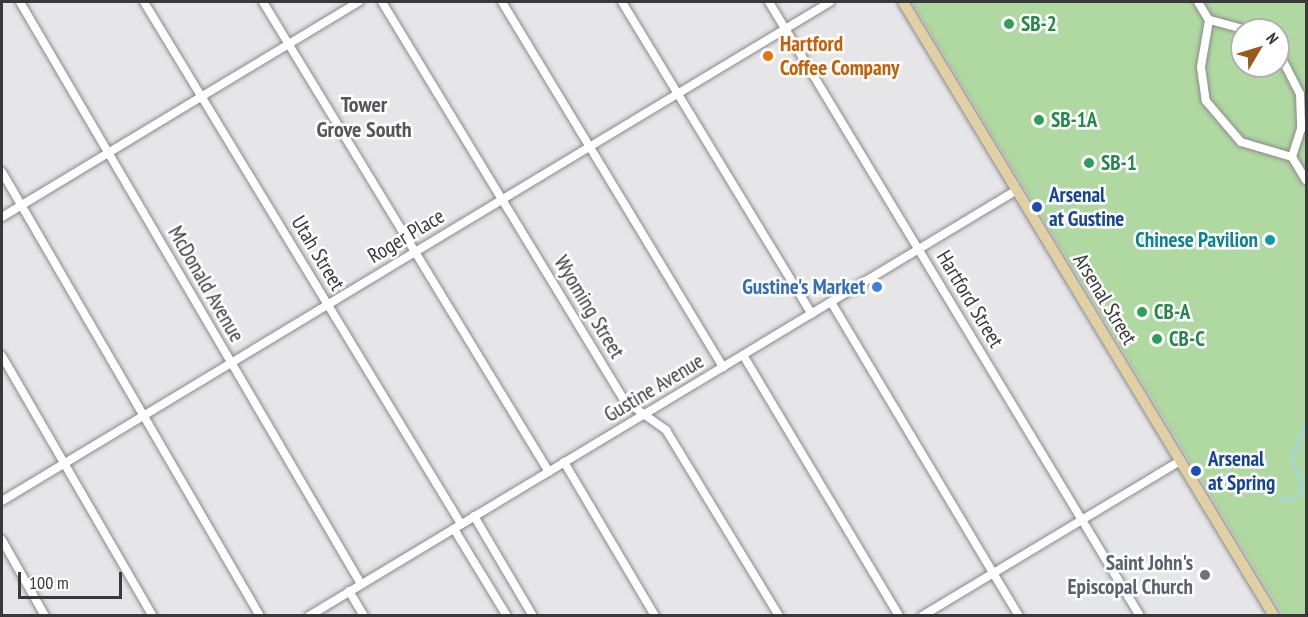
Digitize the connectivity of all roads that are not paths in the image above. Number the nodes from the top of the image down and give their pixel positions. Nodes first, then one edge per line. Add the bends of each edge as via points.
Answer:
1 (20, 2) edge
2 (144, 2) edge
3 (263, 2) edge
4 (359, 2) edge
5 (382, 2) edge
6 (502, 2) edge
7 (622, 2) edge
8 (769, 2) edge
9 (830, 2) edge
10 (903, 2) edge
11 (1198, 2) edge
12 (1209, 20) junction
13 (1230, 26) edge
14 (785, 28) junction
15 (289, 44) junction
16 (1290, 74) edge
17 (678, 93) junction
18 (201, 96) junction
19 (590, 146) junction
20 (108, 151) junction
21 (1292, 157) junction
22 (2, 172) edge
23 (1306, 180) edge
24 (1017, 190) junction
25 (502, 199) junction
26 (21, 205) junction
27 (2, 217) edge
28 (919, 249) junction
29 (416, 251) junction
30 (831, 302) junction
31 (328, 304) junction
32 (812, 314) junction
33 (743, 355) junction
34 (2, 356) edge
35 (231, 362) junction
36 (723, 367) junction
37 (644, 414) junction
38 (145, 415) junction
39 (1180, 461) junction
40 (564, 462) junction
41 (64, 463) junction
42 (549, 471) junction
43 (2, 501) edge
44 (474, 516) junction
45 (1082, 520) junction
46 (457, 526) junction
47 (2, 540) edge
48 (994, 572) junction
49 (361, 584) junction
50 (349, 591) junction
51 (45, 615) edge
52 (153, 615) edge
53 (260, 615) edge
54 (309, 615) edge
55 (364, 615) edge
56 (507, 615) edge
57 (533, 615) edge
58 (655, 615) edge
59 (779, 615) edge
60 (898, 615) edge
61 (922, 615) edge
62 (1020, 615) edge
63 (1140, 615) edge
64 (1274, 615) edge

1 - 20 street, McDonald Avenue
2 - 18 street, Utah Street
3 - 15 street
4 - 15 street
5 - 25 street, Wyoming Street
6 - 19 street
7 - 17 street
8 - 14 street, Hartford Street
9 - 14 street, Roger Place
10 - 24 main road, Arsenal Street
11 - 12 street
12 - 13 street
12 - 21 street via 1201,67 1214,115 1241,142
14 - 17 street, Roger Place
14 - 28 street, Hartford Street
15 - 18 street
15 - 29 street
16 - 21 street via 1300,94 1301,129
17 - 19 street, Roger Place
17 - 32 street
18 - 20 street
18 - 31 street, Utah Street
19 - 25 street, Roger Place
19 - 36 street
20 - 26 street
20 - 35 street, McDonald Avenue
21 - 23 street
22 - 26 street
24 - 28 street, Gustine Avenue
24 - 39 main road, Arsenal Street
25 - 29 street, Roger Place
25 - 37 street, Wyoming Street via 624,400
26 - 27 street
26 - 38 street
28 - 30 street, Gustine Avenue
28 - 45 street, Hartford Street
29 - 31 street, Roger Place
29 - 42 street
30 - 32 street, Gustine Avenue
30 - 48 street
31 - 35 street, Roger Place
31 - 46 street, Utah Street
32 - 33 street, Gustine Avenue
33 - 36 street, Gustine Avenue
33 - 60 street
34 - 41 street
35 - 38 street, Roger Place
35 - 49 street, McDonald Avenue
36 - 37 street, Gustine Avenue
37 - 40 street, Gustine Avenue
37 - 59 street, Wyoming Street via 666,430
38 - 41 street, Roger Place
38 - 53 street
39 - 45 street
39 - 64 main road, Arsenal Street
40 - 42 street, Gustine Avenue
40 - 58 street
41 - 43 street, Roger Place
41 - 52 street
42 - 44 street, Gustine Avenue
44 - 46 street, Gustine Avenue
44 - 57 street
45 - 48 street
45 - 63 street, Hartford Street
46 - 49 street, Gustine Avenue
46 - 56 street, Utah Street
47 - 51 street
48 - 61 street
48 - 62 street
49 - 50 street, Gustine Avenue
50 - 54 street, Gustine Avenue
50 - 55 street

